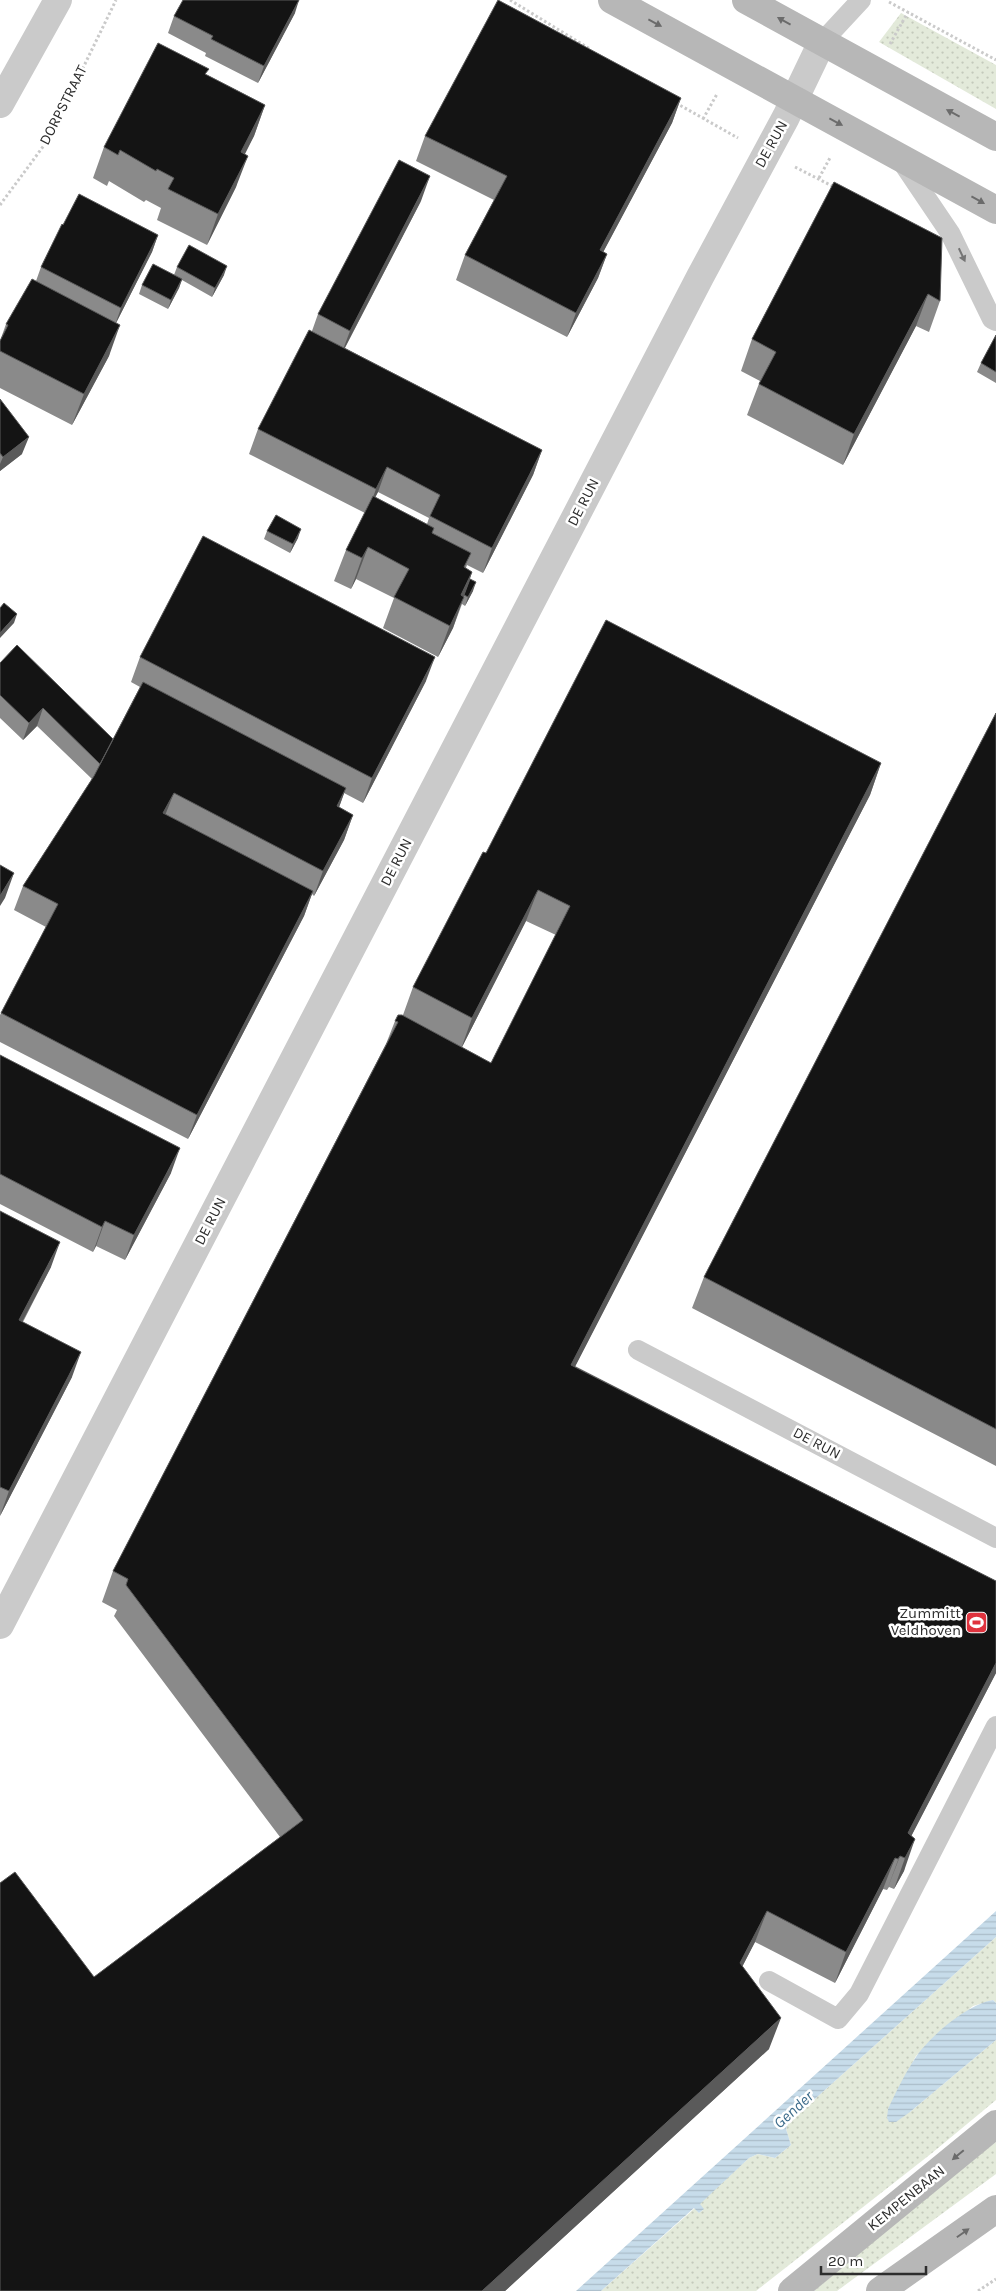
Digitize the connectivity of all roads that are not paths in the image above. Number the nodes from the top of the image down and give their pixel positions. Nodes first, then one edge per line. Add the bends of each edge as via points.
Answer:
1 (58, 0) edge
2 (612, 0) edge
3 (746, 0) edge
4 (861, 0) edge
5 (822, 42) junction
6 (793, 99) junction
7 (0, 104) edge
8 (996, 137) edge
9 (897, 156) junction
10 (996, 210) edge
11 (996, 321) edge
12 (638, 1350) dead end
13 (996, 1538) edge
14 (0, 1625) edge
15 (996, 1726) edge
16 (770, 1981) dead end
17 (996, 2124) edge
18 (996, 2208) edge
19 (792, 2291) edge
20 (880, 2291) edge

1 - 7 street
2 -> 6 main road
5 -> 3 main road
4 - 5 lane, DE RUN
5 - 6 street, DE RUN
8 -> 5 main road
6 -> 9 main road
6 - 14 street, DE RUN
9 -> 10 main road
9 -> 11 lane via 950,233 992,319
12 - 13 lane, DE RUN
15 - 16 lane via 859,1994 838,2019
17 -> 19 main road, KEMPENBAAN
20 -> 18 main road

